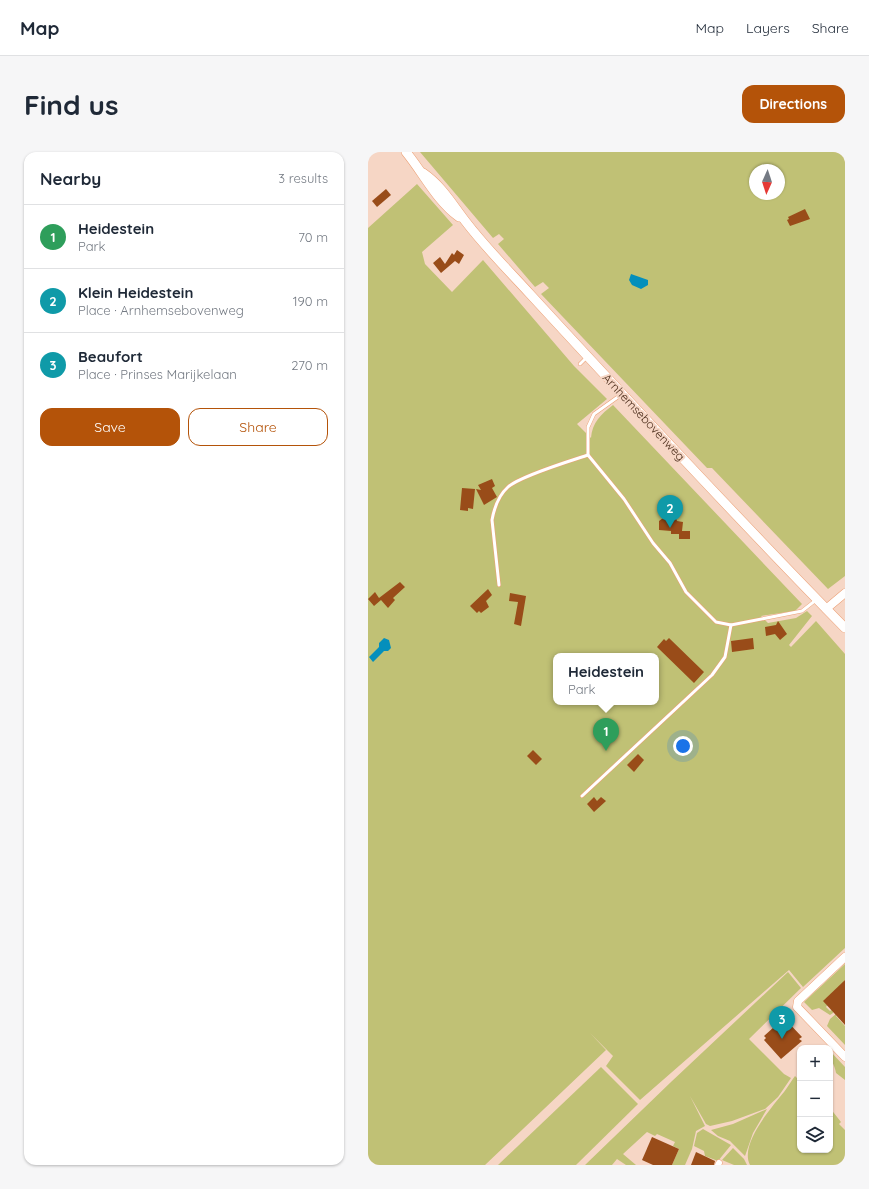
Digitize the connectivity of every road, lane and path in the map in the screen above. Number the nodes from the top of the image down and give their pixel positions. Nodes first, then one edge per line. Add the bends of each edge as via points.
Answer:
1 (406, 152) edge
2 (588, 356) junction
3 (580, 364) dead end
4 (623, 393) junction
5 (588, 454) junction
6 (499, 585) dead end
7 (845, 593) edge
8 (817, 599) junction
9 (826, 609) junction
10 (731, 625) junction
11 (845, 628) edge
12 (582, 796) dead end
13 (845, 957) edge
14 (845, 1057) edge

1 - 2 main road, Arnhemsebovenweg via 449,209 465,221
2 - 3 lane
2 - 4 main road, Arnhemsebovenweg
4 - 5 lane via 594,414 588,428
4 - 8 main road, Arnhemsebovenweg via 767,549
5 - 6 lane via 514,483 503,493 492,520
5 - 10 lane via 624,499 652,543 670,564 686,592 716,622
7 - 9 street
8 - 9 main road, Arnhemsebovenweg
8 - 10 lane via 802,611
9 - 11 main road, Arnhemsebovenweg
10 - 12 lane via 725,657 712,675
13 - 14 street via 798,1001 797,1005

